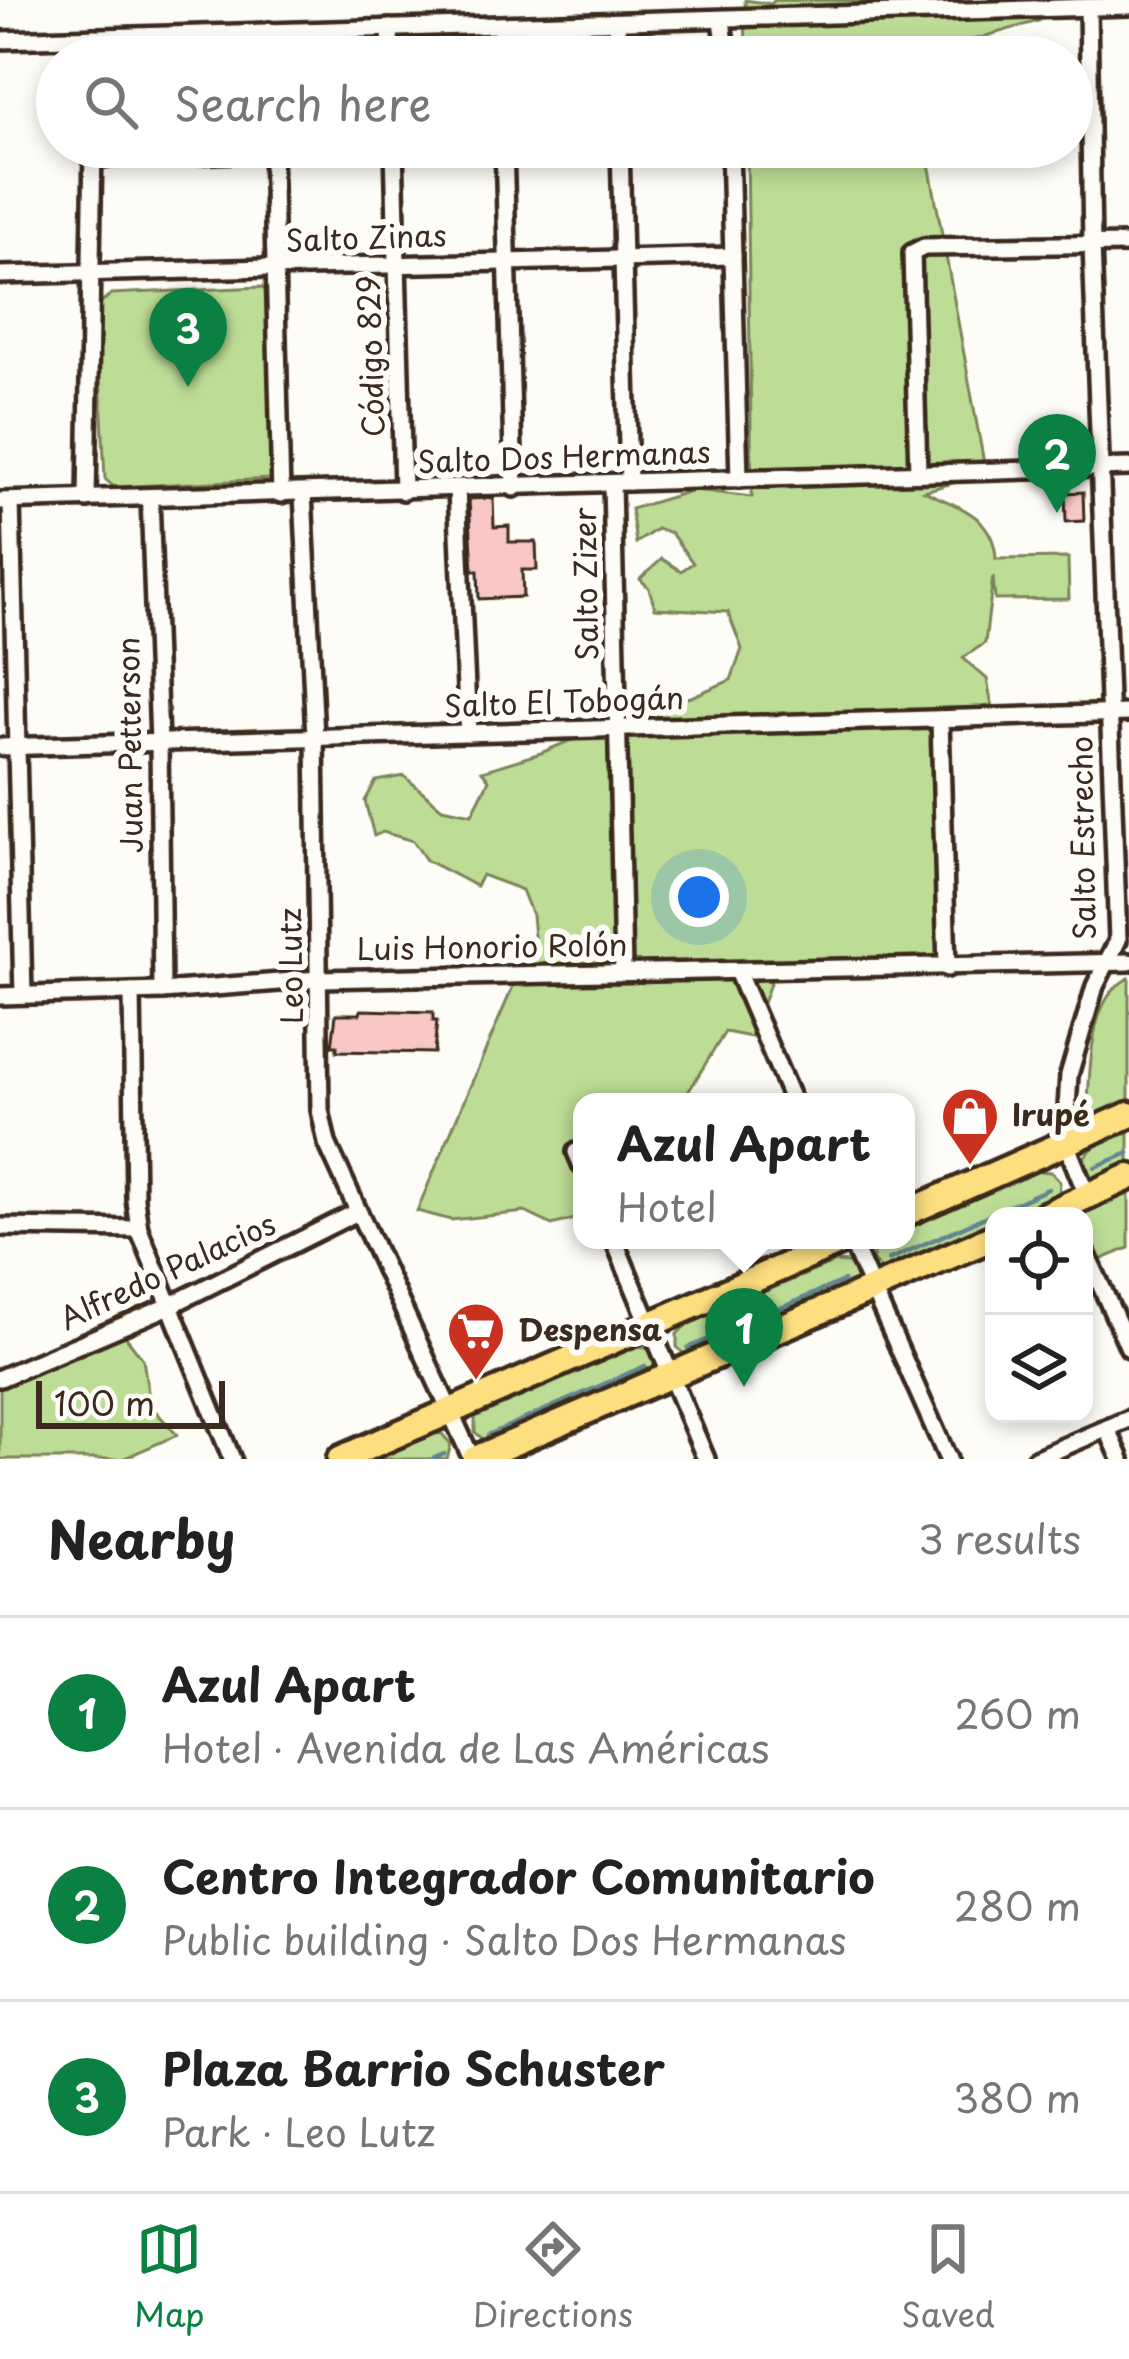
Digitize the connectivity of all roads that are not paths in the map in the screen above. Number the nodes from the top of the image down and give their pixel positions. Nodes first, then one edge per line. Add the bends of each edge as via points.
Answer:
1 (1129, 6) edge
2 (1088, 8) junction
3 (722, 21) junction
4 (617, 22) junction
5 (501, 25) junction
6 (390, 28) junction
7 (269, 31) junction
8 (123, 36) edge
9 (269, 36) edge
10 (390, 36) edge
11 (501, 36) edge
12 (617, 36) edge
13 (724, 36) edge
14 (1088, 36) edge
15 (36, 39) edge
16 (0, 40) edge
17 (93, 168) edge
18 (272, 168) edge
19 (395, 168) edge
20 (505, 168) edge
21 (621, 168) edge
22 (731, 168) edge
23 (1091, 168) edge
24 (1129, 244) edge
25 (1092, 245) junction
26 (733, 256) junction
27 (623, 259) junction
28 (508, 262) junction
29 (397, 265) junction
30 (275, 268) junction
31 (91, 273) junction
32 (0, 275) edge
33 (1129, 466) edge
34 (1100, 467) junction
35 (918, 473) junction
36 (739, 478) junction
37 (621, 483) junction
38 (514, 488) junction
39 (457, 489) junction
40 (403, 490) junction
41 (303, 493) junction
42 (281, 494) junction
43 (150, 497) junction
44 (87, 499) junction
45 (5, 501) edge
46 (1129, 713) edge
47 (1109, 714) junction
48 (940, 719) junction
49 (617, 728) junction
50 (468, 733) junction
51 (315, 737) junction
52 (160, 742) junction
53 (18, 746) junction
54 (0, 747) edge
55 (1129, 962) edge
56 (1107, 963) junction
57 (947, 968) junction
58 (622, 971) junction
59 (737, 971) junction
60 (319, 979) junction
61 (162, 991) junction
62 (132, 992) junction
63 (23, 995) junction
64 (0, 996) edge
65 (789, 1093) edge
66 (1129, 1114) edge
67 (1065, 1142) junction
68 (1129, 1178) edge
69 (1066, 1207) edge
70 (1068, 1207) edge
71 (915, 1209) edge
72 (358, 1212) junction
73 (0, 1227) edge
74 (139, 1229) junction
75 (985, 1241) edge
76 (618, 1249) edge
77 (827, 1249) edge
78 (853, 1249) edge
79 (1093, 1268) edge
80 (874, 1290) junction
81 (167, 1307) junction
82 (650, 1324) junction
83 (1129, 1348) edge
84 (0, 1378) edge
85 (673, 1378) junction
86 (451, 1410) junction
87 (1129, 1419) edge
88 (1107, 1428) junction
89 (232, 1459) edge
90 (340, 1459) edge
91 (473, 1459) edge
92 (706, 1459) edge
93 (948, 1459) edge
94 (1035, 1459) edge
95 (1121, 1459) edge

1 - 2 street
2 - 3 street
2 - 14 street, Salto Estrecho
3 - 4 street
3 - 13 street
4 - 5 street
4 - 12 street
5 - 6 street
5 - 11 street
6 - 7 street
6 - 10 street
7 - 8 street
7 - 9 street
15 - 16 street
17 - 31 street
18 - 30 street
19 - 29 street, Código 829
20 - 28 street
21 - 27 street, Salto Zizer
22 - 26 street
23 - 25 street, Salto Estrecho
24 - 25 street
25 - 34 street, Salto Estrecho
25 - 35 street via 912,253
26 - 27 street, Salto Zinas
26 - 36 street
27 - 28 street, Salto Zinas
27 - 37 street, Salto Zizer
28 - 29 street, Salto Zinas
28 - 38 street
29 - 30 street, Salto Zinas
29 - 40 street, Código 829
30 - 31 street, Salto Zinas
30 - 42 street
31 - 32 street, Salto Zinas
31 - 44 street
33 - 34 street, Salto Dos Hermanas
34 - 35 street, Salto Dos Hermanas
34 - 47 street, Salto Estrecho
35 - 36 street, Salto Dos Hermanas
36 - 37 street, Salto Dos Hermanas
37 - 38 street, Salto Dos Hermanas
37 - 49 street, Salto Zizer
38 - 39 street, Salto Dos Hermanas
39 - 40 street, Salto Dos Hermanas
39 - 50 street
40 - 41 street, Salto Dos Hermanas
41 - 42 street, Salto Dos Hermanas
41 - 51 street, Leo Lutz
42 - 43 street, Salto Dos Hermanas
43 - 44 street, Salto Dos Hermanas
43 - 52 street, Juan Petterson
44 - 45 street, Salto Dos Hermanas
45 - 53 street
46 - 47 street, Salto El Tobogán
47 - 48 street, Salto El Tobogán
47 - 56 street, Salto Estrecho via 1118,940
48 - 49 street, Salto El Tobogán
48 - 57 street
49 - 50 street, Salto El Tobogán
49 - 58 street, Salto Zizer
50 - 51 street, Salto El Tobogán
51 - 52 street, Salto El Tobogán
51 - 60 street, Leo Lutz
52 - 53 street, Salto El Tobogán
52 - 61 street, Juan Petterson
53 - 54 street, Salto El Tobogán
53 - 63 street
55 - 56 street, Luis Honorio Rolón
56 - 57 street, Luis Honorio Rolón
56 - 67 street, Salto Estrecho via 1076,1048
57 - 59 street, Luis Honorio Rolón
58 - 59 street, Luis Honorio Rolón
58 - 60 street, Luis Honorio Rolón
59 - 65 street
60 - 61 street, Luis Honorio Rolón
60 - 72 street, Leo Lutz via 320,1110
61 - 62 street, Luis Honorio Rolón
62 - 63 street, Luis Honorio Rolón
62 - 74 street
63 - 64 street, Luis Honorio Rolón
66 - 67 main road
67 - 69 street, Salto Estrecho
67 - 71 main road
68 - 70 main road
72 - 81 street, Alfredo Palacios
72 - 86 street, Leo Lutz
73 - 74 street
74 - 81 street
75 - 80 main road
76 - 82 street
77 - 82 main road
78 - 80 street
79 - 83 street
80 - 85 main road
80 - 93 street
81 - 84 street, Alfredo Palacios
81 - 89 street
82 - 85 street
82 - 86 main road
85 - 91 main road
85 - 92 street
86 - 90 main road
86 - 91 street, Leo Lutz
87 - 88 street
88 - 94 street
88 - 95 street

